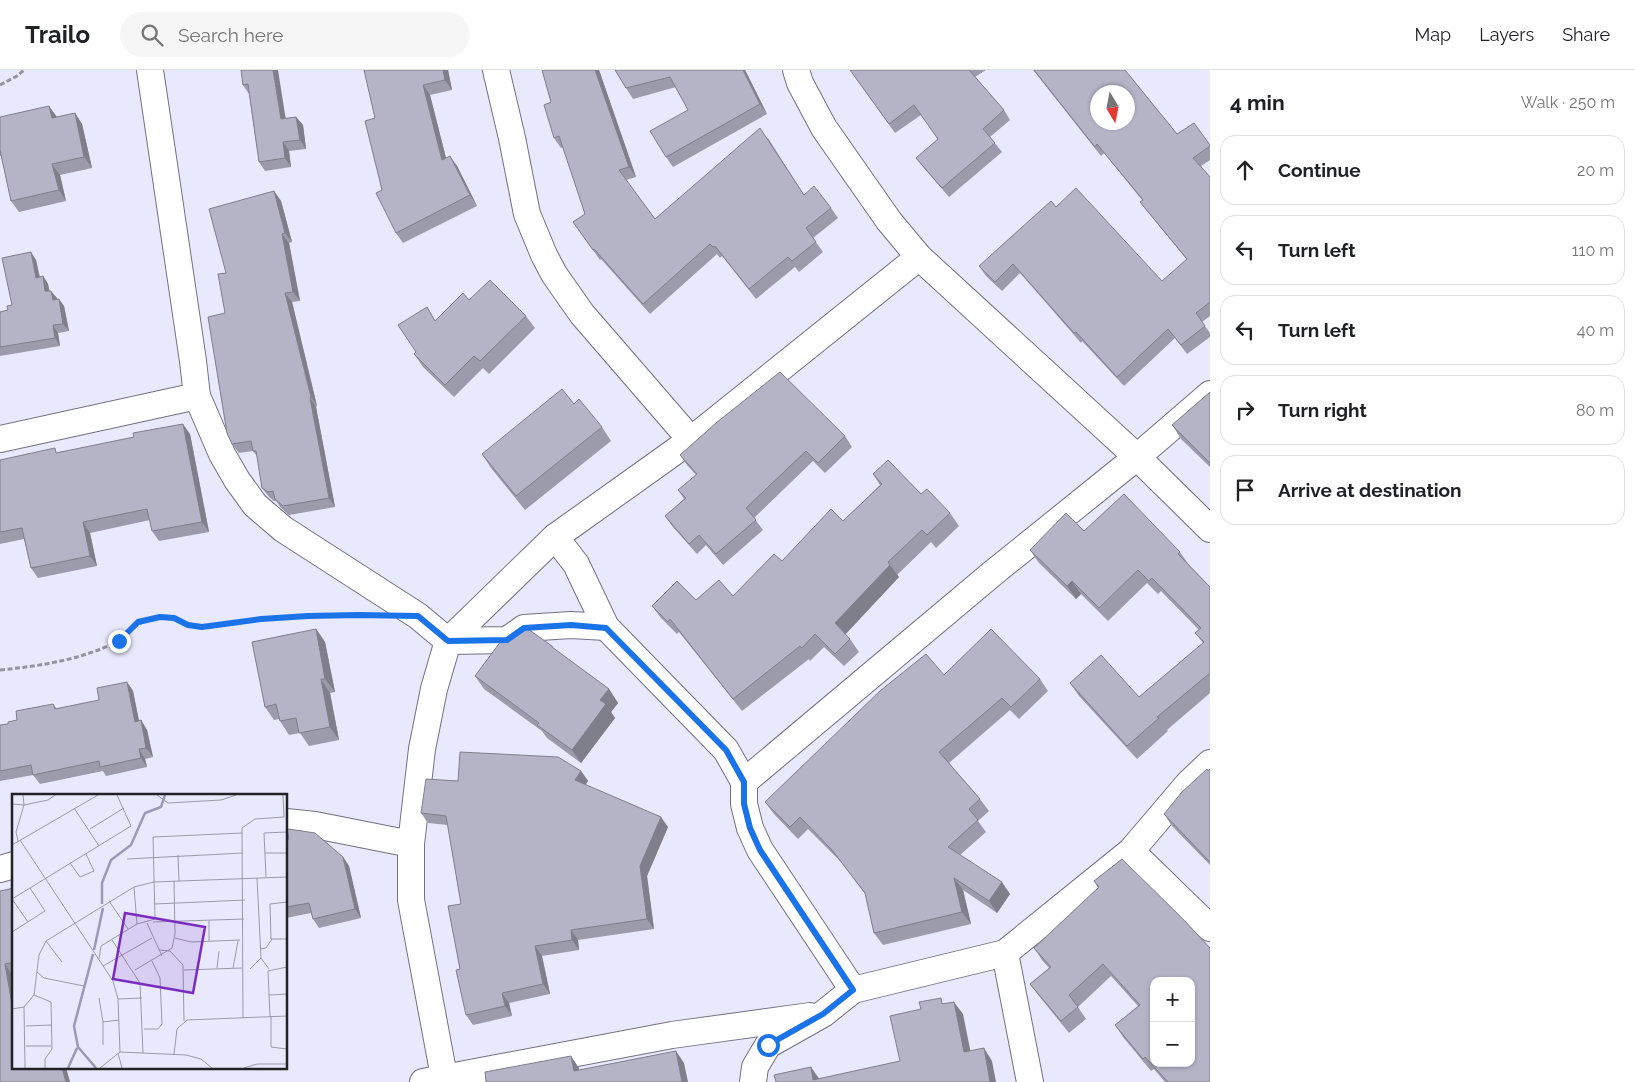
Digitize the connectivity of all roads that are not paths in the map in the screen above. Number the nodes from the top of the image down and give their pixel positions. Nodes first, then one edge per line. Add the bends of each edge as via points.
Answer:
1 (150, 70) edge
2 (496, 70) edge
3 (796, 70) edge
4 (919, 257) junction
5 (1210, 394) edge
6 (197, 396) junction
7 (0, 439) edge
8 (691, 440) junction
9 (1136, 457) junction
10 (1210, 529) edge
11 (555, 536) junction
12 (606, 628) junction
13 (448, 641) junction
14 (1210, 763) edge
15 (744, 782) junction
16 (288, 822) edge
17 (411, 844) junction
18 (1132, 851) junction
19 (1210, 928) edge
20 (1005, 952) junction
21 (853, 990) junction
22 (823, 1014) junction
23 (437, 1081) edge
24 (753, 1082) edge
25 (1030, 1082) edge

1 - 6 street
2 - 8 street via 527,214 554,274 582,314
3 - 4 street via 824,128 889,221
4 - 8 street
4 - 9 street
5 - 9 street
6 - 7 street
6 - 13 street via 222,454 255,505 283,529 418,616
8 - 11 street
9 - 10 street
9 - 15 street
11 - 12 street via 576,564
11 - 13 street
12 - 13 street via 571,625 524,628 507,640
12 - 15 street via 726,750
13 - 17 street via 422,749
14 - 18 street via 1188,784
15 - 21 street via 744,804 760,850
16 - 17 street
17 - 23 street via 412,900
18 - 19 street
18 - 20 street
20 - 21 street
20 - 25 street
21 - 22 street
22 - 23 street via 672,1035 485,1069
22 - 24 street via 768,1045 755,1067

